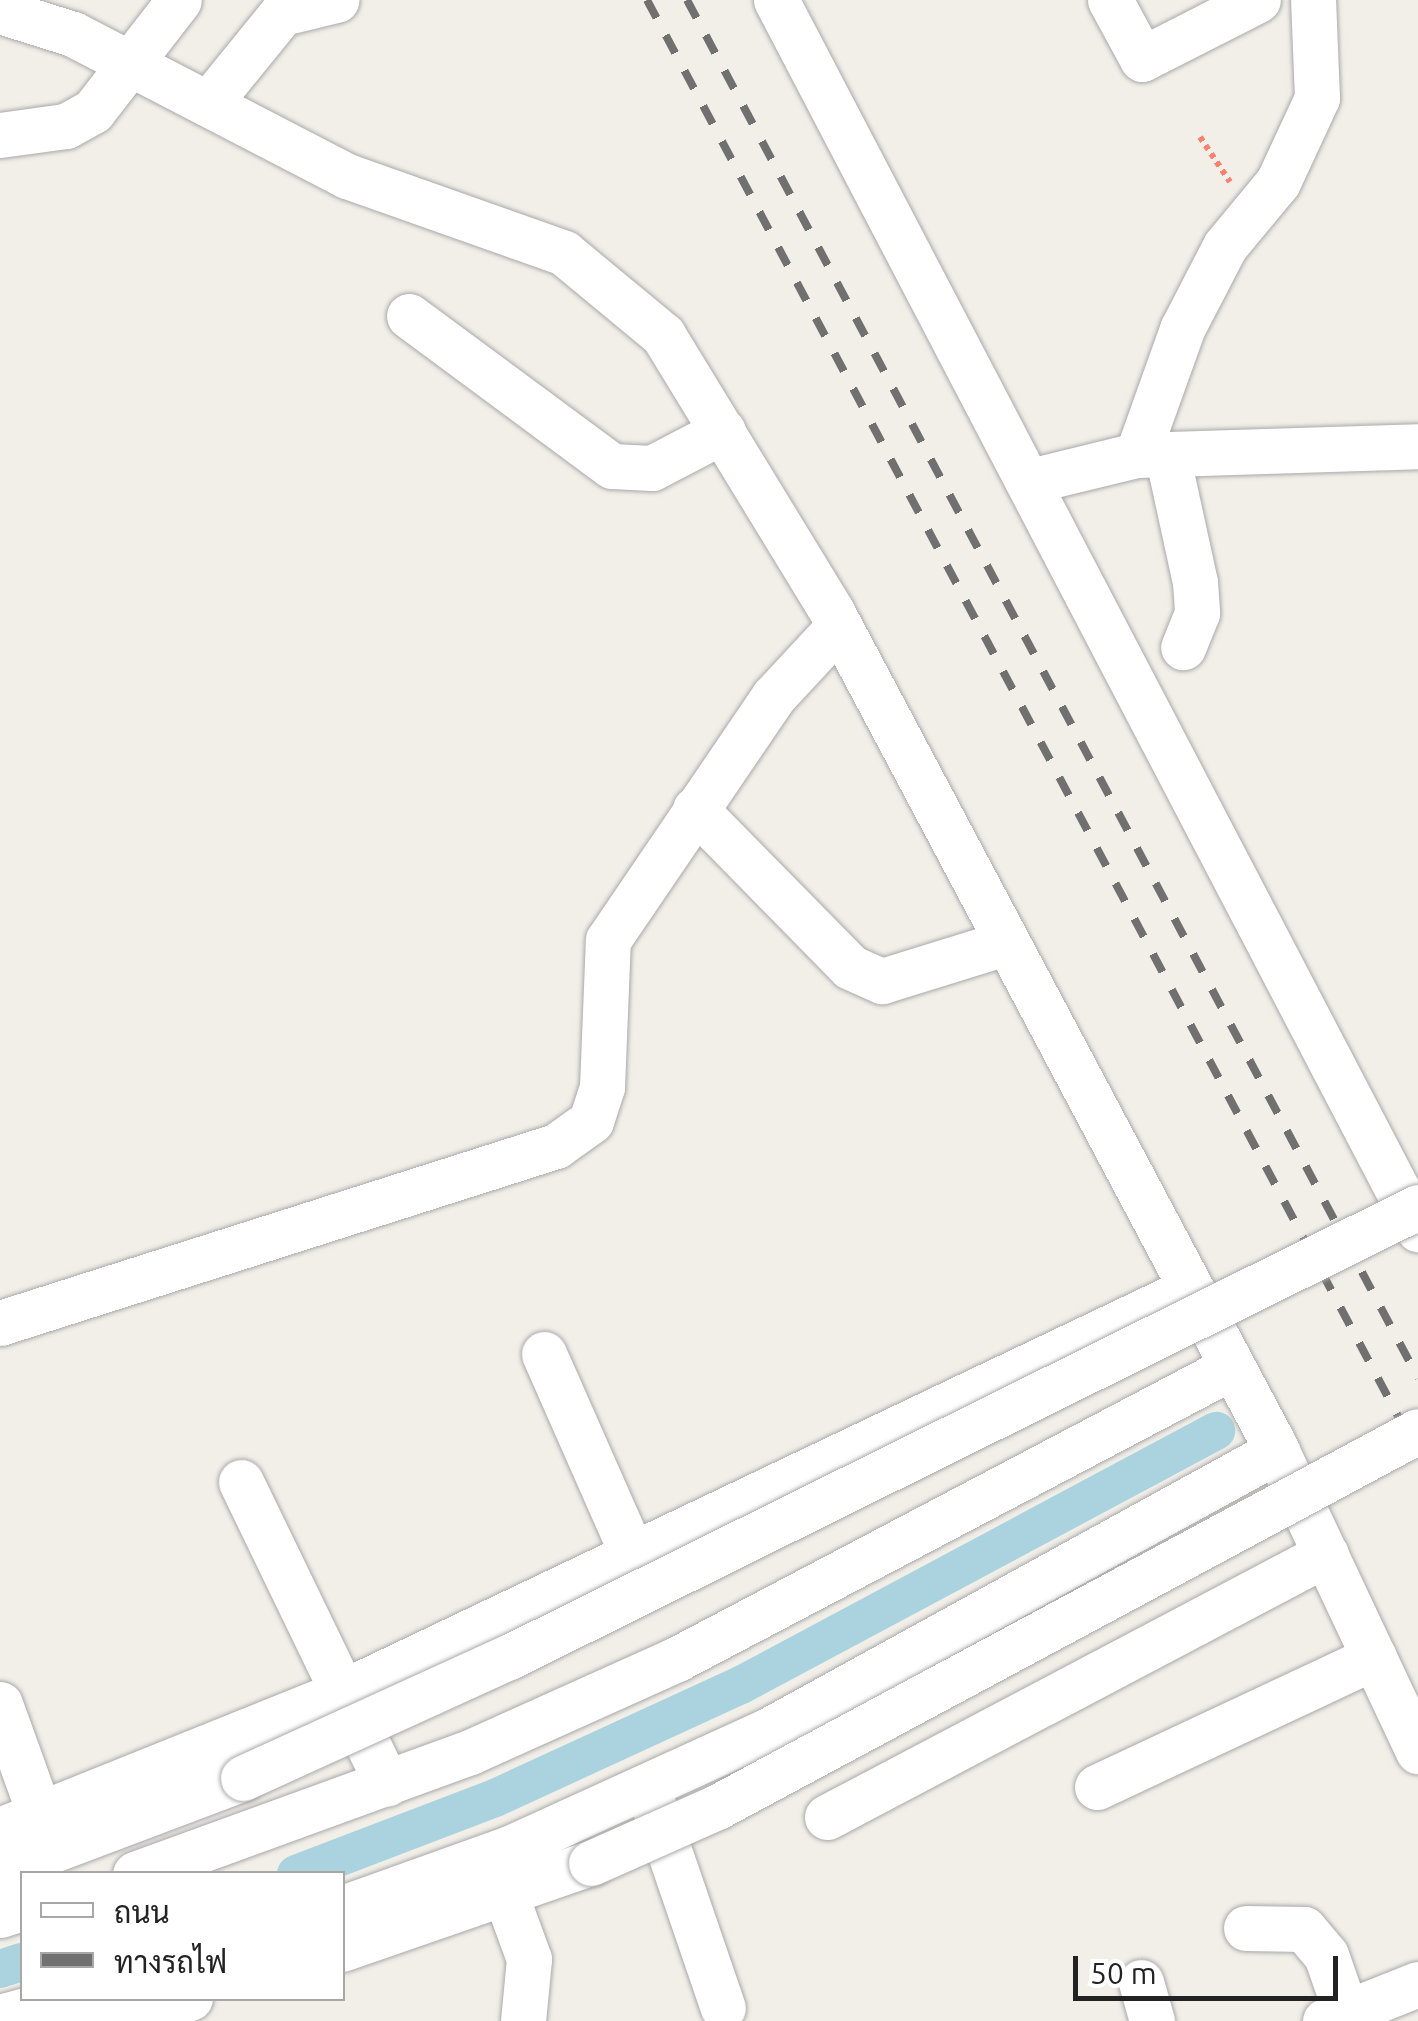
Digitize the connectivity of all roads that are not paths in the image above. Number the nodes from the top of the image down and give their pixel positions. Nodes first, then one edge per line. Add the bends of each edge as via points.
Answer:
1 (178, 0) edge
2 (336, 0) edge
3 (776, 0) edge
4 (1110, 0) edge
5 (1258, 0) edge
6 (1314, 0) edge
7 (0, 11) edge
8 (135, 66) junction
9 (208, 104) junction
10 (0, 135) edge
11 (409, 316) dead end
12 (722, 431) junction
13 (1418, 446) edge
14 (1152, 455) junction
15 (1030, 481) junction
16 (839, 626) junction
17 (1183, 647) dead end
18 (694, 809) junction
19 (1006, 943) junction
20 (1411, 1192) edge
21 (1418, 1229) edge
22 (1190, 1289) junction
23 (0, 1324) edge
24 (544, 1354) dead end
25 (1232, 1367) junction
26 (1418, 1431) edge
27 (1274, 1446) junction
28 (241, 1482) dead end
29 (1326, 1554) junction
30 (634, 1558) junction
31 (1374, 1657) junction
32 (342, 1692) junction
33 (0, 1704) edge
34 (1418, 1751) edge
35 (387, 1784) junction
36 (1098, 1787) dead end
37 (648, 1788) junction
38 (826, 1817) dead end
39 (663, 1831) junction
40 (32, 1833) edge
41 (0, 1870) edge
42 (143, 1871) edge
43 (506, 1896) junction
44 (345, 1907) edge
45 (1246, 1928) dead end
46 (345, 1948) edge
47 (1418, 1984) edge
48 (181, 2001) edge
49 (723, 2008) dead end
50 (38, 2010) edge
51 (1335, 2017) edge
52 (523, 2021) edge

1 - 8 street
2 - 9 street via 282,13
3 - 15 street
4 - 5 street via 1142,58
6 - 14 street via 1317,98 1278,182 1182,329
7 - 8 street
8 - 9 street
8 - 10 street via 66,126
9 - 12 street via 347,176 564,253 663,335
11 - 12 street via 612,466 652,468
12 - 16 street
13 - 14 street
14 - 15 street
14 - 17 street via 1196,582 1198,613
15 - 20 street
16 - 18 street via 773,697
16 - 19 street
18 - 19 street via 850,967 882,980
18 - 23 street via 601,961 602,1087 591,1122 556,1146
19 - 22 street
20 - 21 street
20 - 40 street, bridge via 510,1657 242,1778
22 - 25 street
22 - 30 street
24 - 30 street
25 - 27 street
25 - 35 street via 718,1640
26 - 39 street, bridge
27 - 29 street
27 - 37 street via 878,1674
28 - 32 street
29 - 31 street
29 - 38 street
30 - 32 street
31 - 34 street
31 - 36 street
32 - 35 street
32 - 40 street
33 - 40 street
35 - 42 street
37 - 39 street
37 - 44 street
39 - 43 street, bridge
39 - 49 street
40 - 41 street
43 - 46 street
43 - 52 street via 530,1960
45 - 51 street via 1304,1929 1326,1956
47 - 51 street
48 - 50 street via 136,2016

